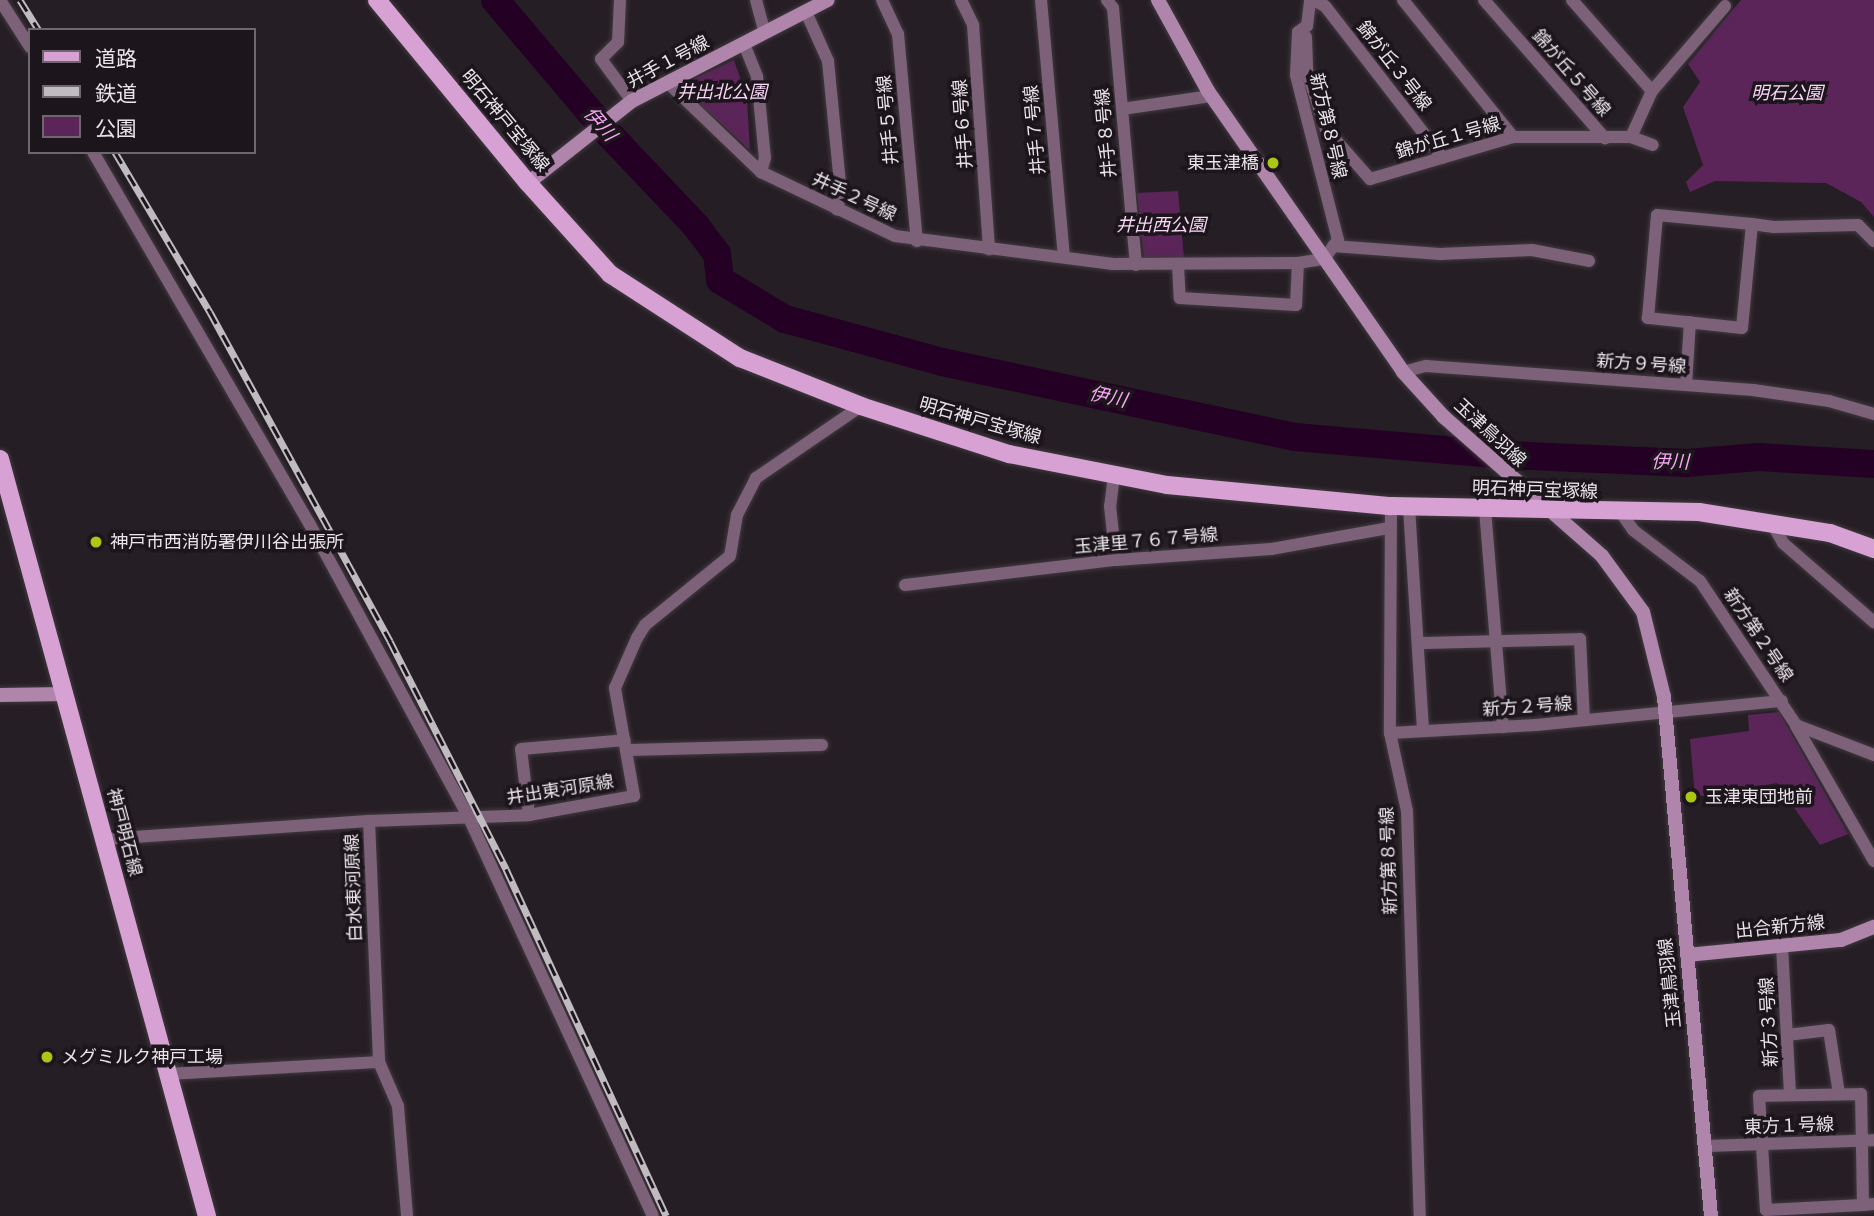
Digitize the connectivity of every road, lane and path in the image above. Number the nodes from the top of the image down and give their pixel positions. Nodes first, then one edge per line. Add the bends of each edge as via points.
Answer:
1 (0, 0) edge
2 (377, 0) edge
3 (620, 0) edge
4 (756, 0) edge
5 (828, 0) edge
6 (882, 0) edge
7 (961, 0) edge
8 (1041, 0) edge
9 (1107, 0) edge
10 (1157, 0) edge
11 (1312, 0) edge
12 (1402, 0) edge
13 (1483, 0) edge
14 (1572, 0) edge
15 (1724, 2) edge
16 (806, 12) junction
17 (1307, 26) junction
18 (765, 33) junction
19 (28, 44) edge
20 (744, 44) junction
21 (667, 82) junction
22 (1652, 90) junction
23 (1211, 96) junction
24 (632, 101) junction
25 (1122, 109) junction
26 (1513, 137) junction
27 (1631, 137) junction
28 (1605, 138) junction
29 (1653, 145) dead end
30 (94, 154) edge
31 (1443, 158) junction
32 (761, 172) junction
33 (532, 179) junction
34 (837, 209) junction
35 (1752, 224) junction
36 (917, 241) junction
37 (1874, 241) edge
38 (1334, 246) junction
39 (989, 249) junction
40 (1064, 257) junction
41 (1324, 259) junction
42 (1589, 261) dead end
43 (1298, 263) junction
44 (1136, 265) junction
45 (1178, 265) junction
46 (1690, 322) junction
47 (1403, 372) junction
48 (1686, 385) junction
49 (861, 406) junction
50 (1874, 414) edge
51 (0, 459) edge
52 (1114, 475) junction
53 (1400, 506) junction
54 (1485, 509) junction
55 (1546, 511) junction
56 (1622, 514) junction
57 (1771, 522) junction
58 (1389, 528) junction
59 (1874, 549) edge
60 (1116, 560) junction
61 (905, 585) dead end
62 (1874, 622) edge
63 (1497, 640) junction
64 (1420, 643) junction
65 (66, 694) junction
66 (0, 695) edge
67 (1782, 701) junction
68 (1665, 712) junction
69 (1584, 720) junction
70 (1796, 725) junction
71 (1503, 727) junction
72 (1423, 731) junction
73 (1390, 733) junction
74 (626, 745) junction
75 (822, 745) dead end
76 (1874, 755) edge
77 (529, 814) junction
78 (469, 818) junction
79 (369, 821) junction
80 (104, 839) junction
81 (1874, 861) edge
82 (1874, 927) edge
83 (1782, 946) junction
84 (1687, 955) junction
85 (1787, 1035) junction
86 (379, 1062) junction
87 (170, 1074) junction
88 (1839, 1094) junction
89 (1790, 1095) junction
90 (1868, 1140) edge
91 (1760, 1144) junction
92 (1706, 1146) junction
93 (1868, 1204) edge
94 (207, 1216) edge
95 (407, 1216) edge
96 (653, 1216) edge
97 (1420, 1216) edge
98 (1711, 1216) edge

1 - 19 street
2 - 33 main road, 明石神戸宝塚線
3 - 24 street via 618,42 601,59
4 - 18 street
5 - 16 street, 井手１号線
6 - 36 street, 井手５号線 via 898,34
7 - 39 street, 井手６号線 via 973,25
8 - 40 street, 井手７号線
9 - 25 street, 井手８号線 via 1113,8
10 - 23 street, 玉津鳥羽線
11 - 17 street, 新方第８号線
11 - 31 street, 錦が丘３号線 via 1325,6
12 - 26 street
13 - 28 street, 錦が丘５号線
14 - 22 street
15 - 22 street
16 - 18 street, 井手１号線
16 - 34 street via 828,61 841,194
17 - 31 street, 錦が丘１号線 via 1307,72 1326,129 1370,179
17 - 38 street, 新方第８号線 via 1298,32 1296,75 1316,139 1320,175 1338,240
18 - 20 street, 井手１号線
20 - 21 street, 井手１号線
20 - 32 street via 757,77 765,158
21 - 24 street, 井手１号線
21 - 32 street, 井手２号線
22 - 27 street
23 - 25 street
23 - 41 street, 玉津鳥羽線
24 - 33 street, 井手１号線
25 - 44 street, 井手８号線
26 - 28 street, 錦が丘１号線
26 - 31 street, 錦が丘１号線
27 - 28 street, 錦が丘１号線
27 - 29 street
30 - 78 street via 309,523
32 - 34 street, 井手２号線
33 - 49 main road, 明石神戸宝塚線 via 610,274 648,303 740,358
34 - 36 street, 井手２号線 via 895,236
35 - 37 street via 1858,225
35 - 46 street via 1742,328
35 - 46 street via 1657,215 1648,318
36 - 39 street, 井手２号線
38 - 41 street
38 - 42 street via 1440,254 1532,250
39 - 40 street, 井手２号線
40 - 44 street, 井手２号線
41 - 43 street, 井手２号線
41 - 47 street, 玉津鳥羽線
43 - 45 street, 井手２号線
43 - 45 street via 1296,305 1181,298
44 - 45 street, 井手２号線
46 - 48 street
47 - 48 street, 新方９号線 via 1426,366
47 - 55 street, 玉津鳥羽線 via 1444,417
48 - 50 street, 新方９号線 via 1791,395
49 - 52 main road, 明石神戸宝塚線 via 1009,454
49 - 74 street, 井出東河原線 via 756,478 731,531 730,556 645,625 615,688
51 - 65 main road, 神戸明石線
52 - 53 main road, 明石神戸宝塚線 via 1302,500
52 - 60 street via 1110,506
53 - 54 main road, 明石神戸宝塚線
53 - 58 street, 新方第８号線
53 - 64 street
54 - 55 main road, 明石神戸宝塚線
54 - 63 street
55 - 56 main road, 明石神戸宝塚線
55 - 68 street, 玉津鳥羽線 via 1602,556 1643,612 1655,648
56 - 57 main road, 明石神戸宝塚線 via 1699,512
56 - 67 street, 新方第２号線 via 1633,530 1700,581
57 - 59 main road, 明石神戸宝塚線 via 1830,533
57 - 62 street via 1783,543
58 - 60 street, 玉津里７６７号線 via 1271,549
58 - 73 street, 新方第８号線
60 - 61 street, 玉津里７６７号線
63 - 64 street
63 - 69 street via 1580,639
63 - 71 street
64 - 72 street
65 - 66 street
65 - 80 main road, 神戸明石線
67 - 68 street, 新方２号線
67 - 70 street, 新方第２号線
68 - 69 street, 新方２号線
68 - 84 street, 玉津鳥羽線
69 - 71 street, 新方２号線
70 - 76 street
70 - 81 street, 新方第２号線
71 - 72 street, 新方２号線
72 - 73 street, 新方２号線
73 - 97 street, 新方第８号線 via 1407,811
74 - 75 street
74 - 77 street, 井出東河原線 via 634,796
74 - 77 street via 521,749
77 - 78 street, 井出東河原線
78 - 79 street, 井出東河原線
78 - 96 street
79 - 80 street, 白水東河原線
79 - 86 street, 白水東河原線
80 - 87 main road, 神戸明石線
82 - 83 street, 出合新方線 via 1841,940
83 - 84 street, 出合新方線
83 - 85 street, 新方３号線
84 - 92 street, 玉津鳥羽線
85 - 88 street via 1829,1030
85 - 89 street, 新方３号線
86 - 87 street
86 - 95 street, 白水東河原線 via 398,1106
87 - 94 main road, 神戸明石線
88 - 89 street
88 - 90 street via 1861,1094
89 - 91 street via 1759,1096
90 - 91 street, 東方１号線
90 - 93 street
91 - 92 street, 東方１号線
91 - 93 street via 1766,1210
92 - 98 street, 玉津鳥羽線

